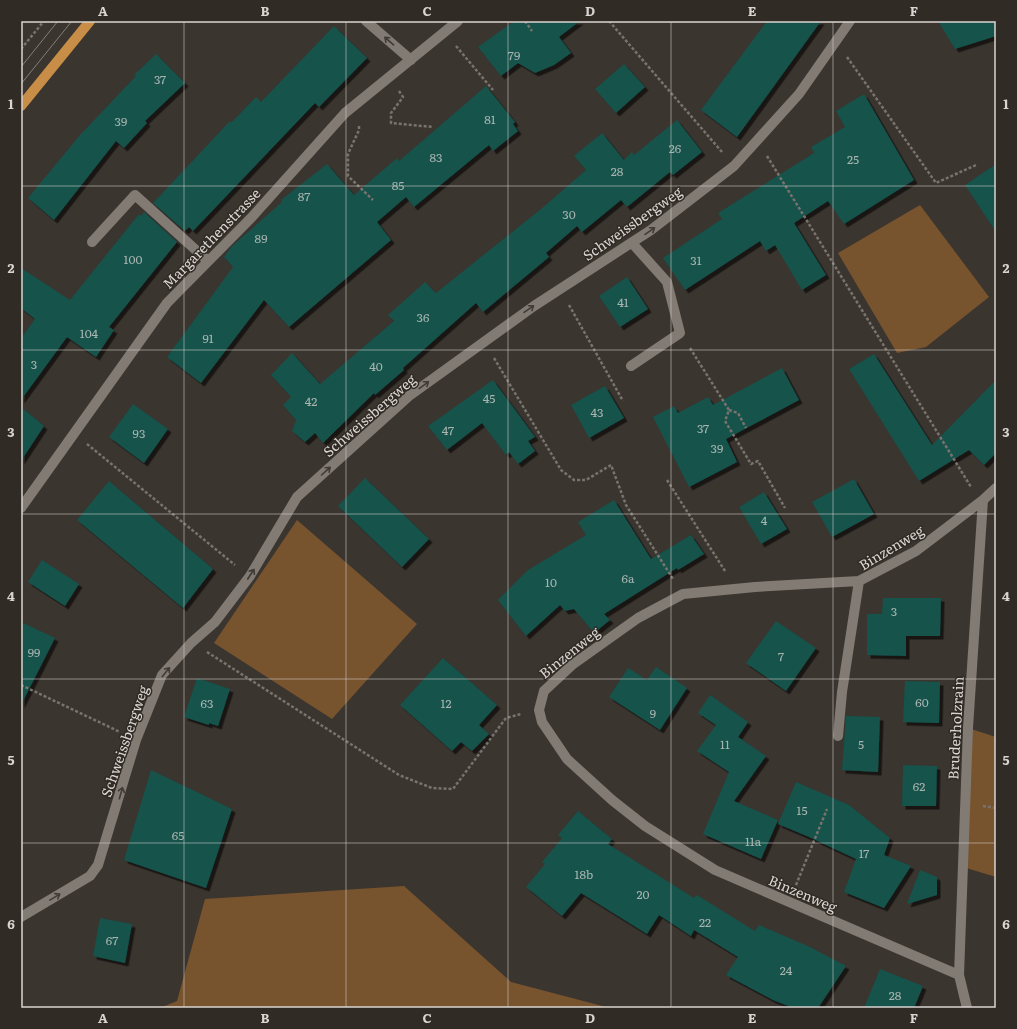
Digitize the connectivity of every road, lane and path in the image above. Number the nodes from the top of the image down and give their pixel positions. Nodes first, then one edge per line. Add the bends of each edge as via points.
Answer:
1 (44, 21) edge
2 (90, 21) edge
3 (366, 21) edge
4 (458, 21) edge
5 (525, 21) edge
6 (609, 21) edge
7 (850, 21) edge
8 (532, 31) dead end
9 (444, 32) junction
10 (836, 42) junction
11 (21, 49) edge
12 (411, 60) junction
13 (389, 78) junction
14 (493, 90) dead end
15 (357, 103) junction
16 (21, 106) edge
17 (433, 127) dead end
18 (757, 140) junction
19 (976, 165) dead end
20 (734, 166) junction
21 (373, 200) dead end
22 (92, 242) dead end
23 (632, 243) junction
24 (208, 262) junction
25 (560, 289) junction
26 (680, 333) junction
27 (484, 342) junction
28 (630, 366) dead end
29 (623, 401) dead end
30 (729, 410) junction
31 (746, 428) dead end
32 (73, 433) junction
33 (667, 480) dead end
34 (996, 488) edge
35 (982, 501) junction
36 (21, 508) edge
37 (785, 508) dead end
38 (250, 576) junction
39 (859, 581) junction
40 (735, 588) junction
41 (683, 594) junction
42 (191, 643) junction
43 (21, 685) edge
44 (506, 718) dead end
45 (838, 736) dead end
46 (136, 740) junction
47 (827, 809) dead end
48 (789, 902) junction
49 (21, 917) edge
50 (959, 975) junction
51 (967, 1008) edge

1 - 11 path
2 - 16 main road
12 -> 3 street
4 - 9 street, Margarethenstrasse
5 - 8 path
6 - 20 path
7 - 10 street, Schweissbergweg
9 - 12 street, Margarethenstrasse
9 - 14 path
10 - 18 street, Schweissbergweg via 799,94
10 - 19 path via 936,183
12 - 13 street, Margarethenstrasse
13 - 15 street, Margarethenstrasse
13 - 17 path via 403,97 391,113 391,123
15 - 21 path via 359,130 348,154 348,176
15 - 24 street, Margarethenstrasse via 345,112 252,217
18 - 20 street, Schweissbergweg
18 - 35 path
23 -> 20 street, Schweissbergweg
22 - 24 street via 135,195
23 - 25 street, Schweissbergweg
23 - 26 street via 667,282
24 - 32 street, Margarethenstrasse via 167,304
27 -> 25 street, Schweissbergweg
25 - 29 path
26 - 28 street
26 - 30 path
38 -> 27 street, Schweissbergweg via 297,497 409,396
27 - 41 path via 561,470 574,480 586,480 611,465 626,505
30 - 31 path via 738,413
30 - 37 path via 725,421 751,464 758,461
32 - 36 street, Margarethenstrasse
32 - 38 path
33 - 40 path
34 - 35 street
35 - 39 street, Binzenweg via 916,551
35 - 50 street, Bruderholzrain via 968,728
38 - 42 street, Schweissbergweg via 215,622
39 - 40 street, Binzenweg
39 - 45 street
40 - 41 street, Binzenweg
41 - 48 street, Binzenweg via 638,618 572,666 544,691 539,710 542,722 568,759 644,826 715,870
42 - 44 path via 399,775 432,788 453,789
46 -> 42 street, Schweissbergweg via 162,675
43 - 46 path
49 -> 46 street, Schweissbergweg via 90,876 98,864
47 - 48 path
48 - 50 street, Binzenweg
50 - 51 street, Bruderholzrain

